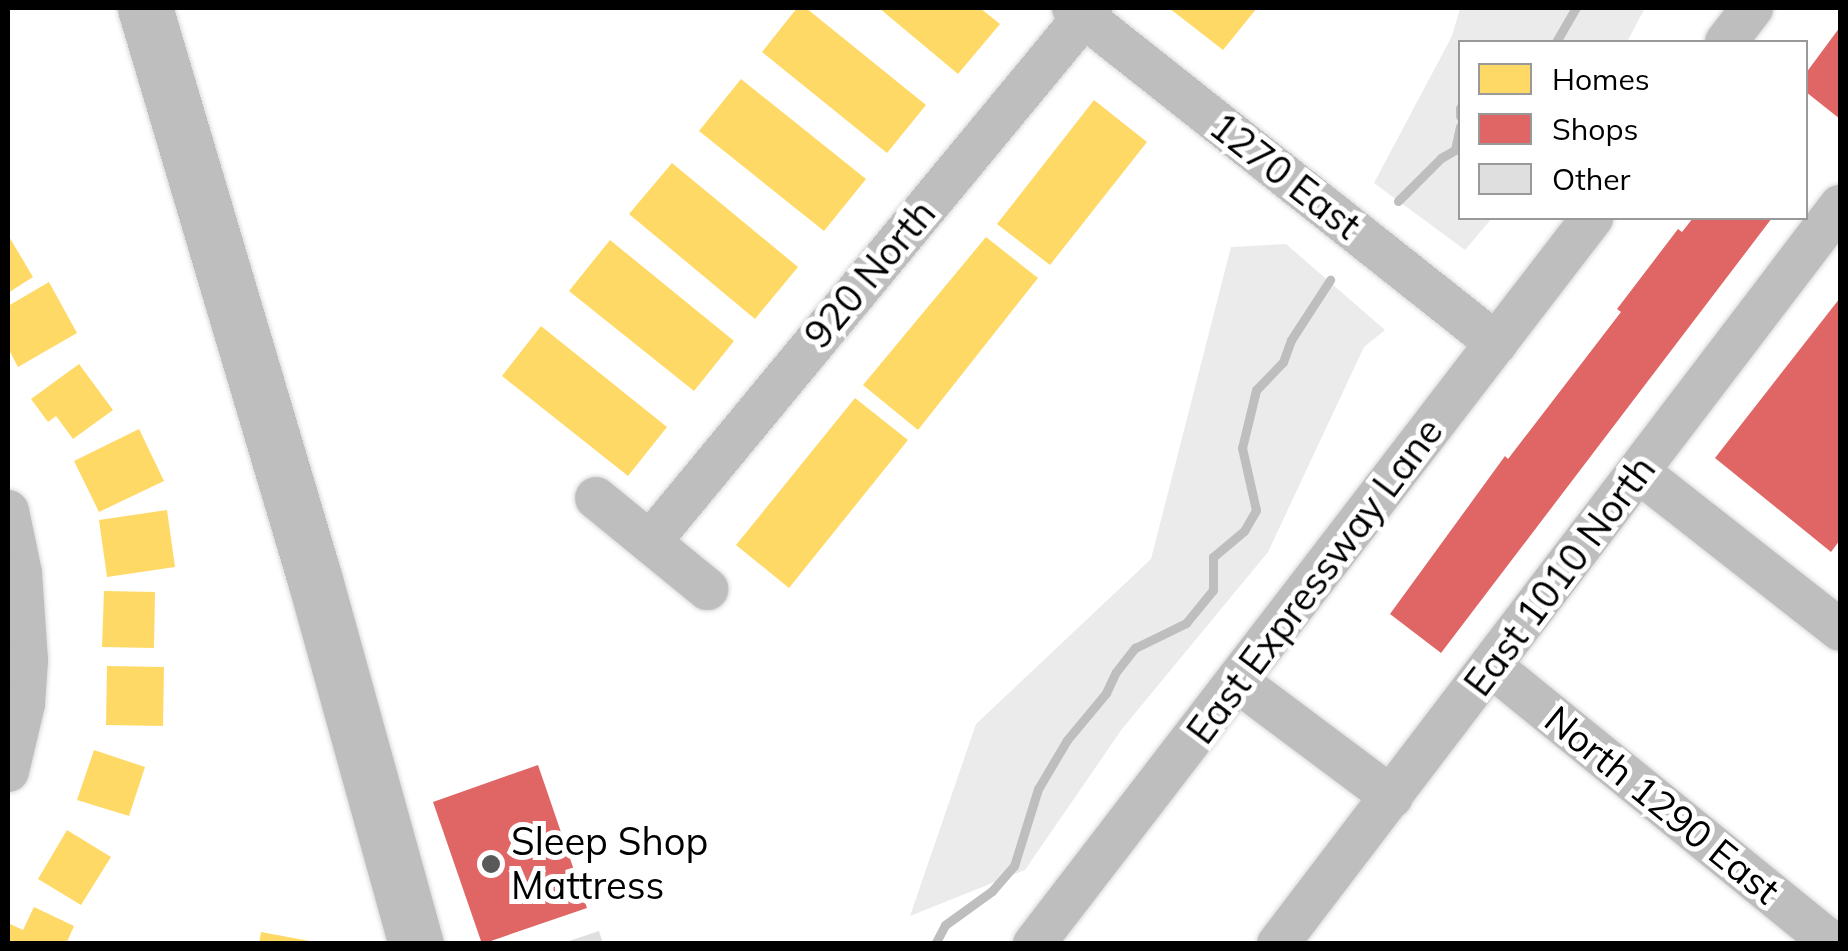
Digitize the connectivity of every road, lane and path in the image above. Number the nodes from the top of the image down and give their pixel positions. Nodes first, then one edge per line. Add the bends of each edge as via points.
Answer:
1 (145, 8) edge
2 (1752, 8) edge
3 (1083, 10) edge
4 (1728, 40) edge
5 (1840, 206) edge
6 (1590, 220) edge
7 (1496, 344) junction
8 (1640, 472) junction
9 (596, 498) dead end
10 (8, 511) edge
11 (650, 542) junction
12 (707, 590) dead end
13 (1840, 630) edge
14 (1491, 666) junction
15 (1238, 682) junction
16 (8, 771) edge
17 (1392, 797) junction
18 (416, 944) edge
19 (1034, 944) edge
20 (1278, 944) edge
21 (1833, 944) edge

1 - 18 main road
2 - 4 street
3 - 7 street, 1270 East
3 - 11 street, 920 North
5 - 8 street, East 1010 North
6 - 7 street, East Expressway Lane
7 - 15 street, East Expressway Lane
8 - 13 street
8 - 14 street, East 1010 North
9 - 11 street
10 - 16 street via 23,586 26,660 24,704
11 - 12 street
14 - 17 street, East 1010 North
14 - 21 street, North 1290 East
15 - 17 street
15 - 19 street, East Expressway Lane
17 - 20 street, East 1010 North

